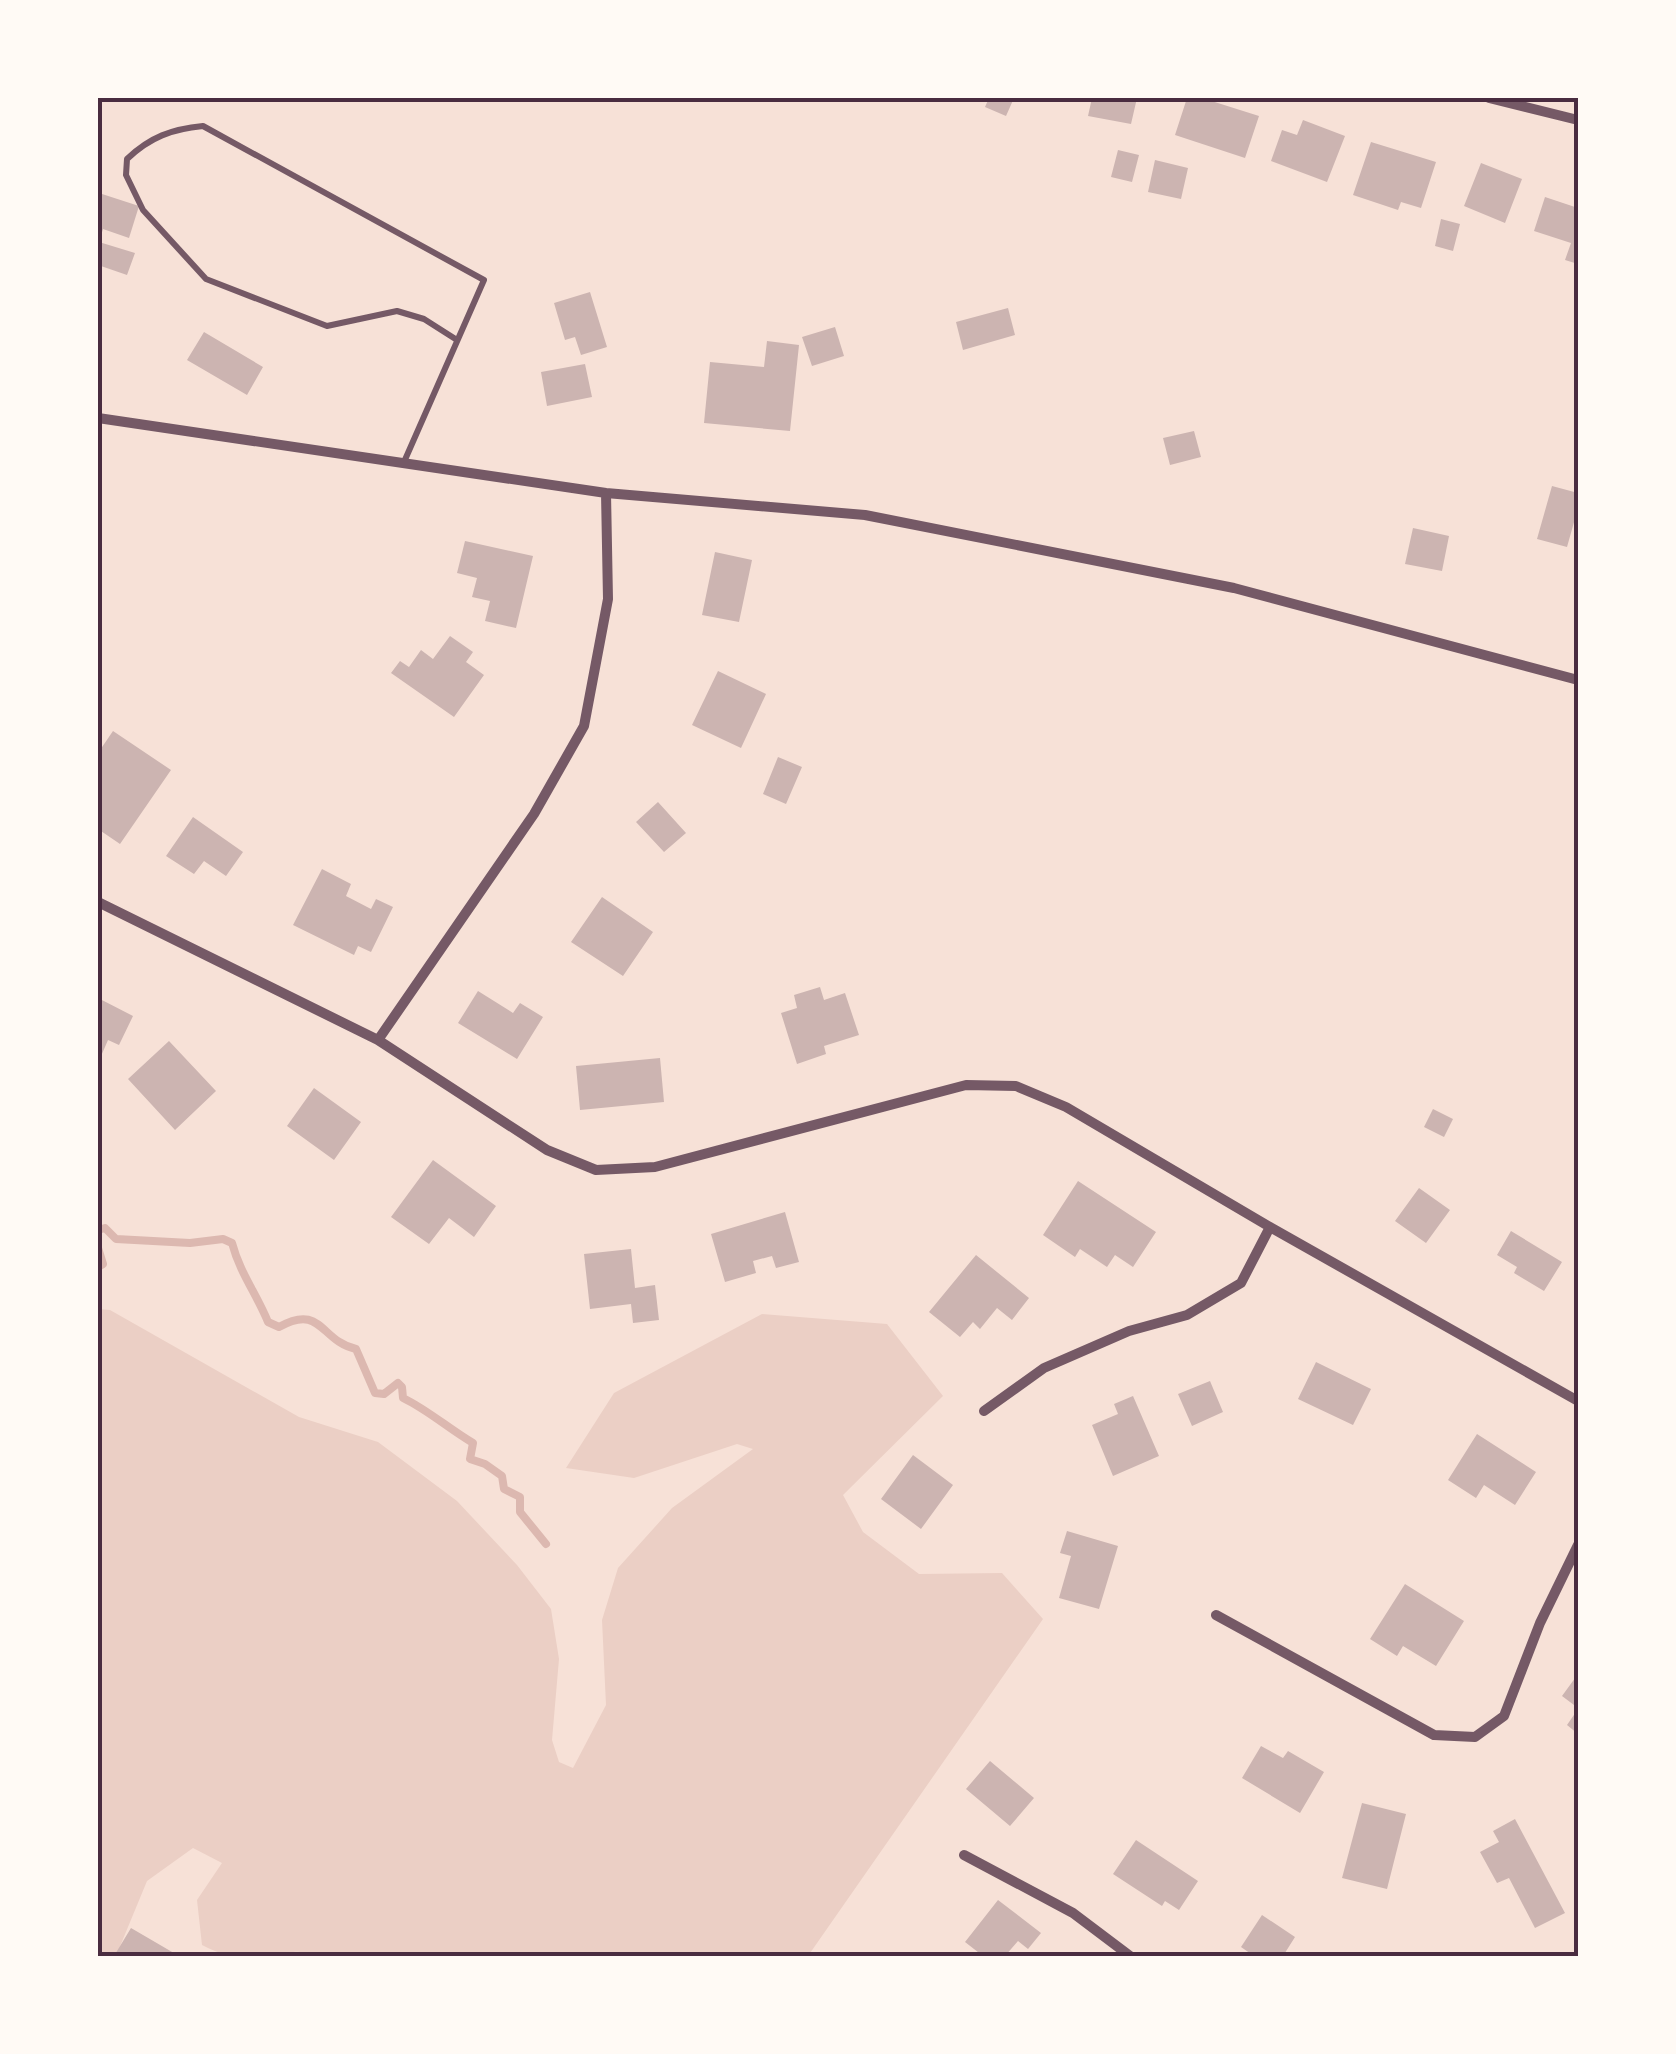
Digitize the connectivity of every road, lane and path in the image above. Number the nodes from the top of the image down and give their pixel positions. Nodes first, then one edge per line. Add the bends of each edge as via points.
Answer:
1 (1489, 98) edge
2 (1578, 120) edge
3 (458, 340) junction
4 (98, 418) edge
5 (403, 463) junction
6 (606, 493) junction
7 (1578, 680) edge
8 (98, 902) edge
9 (378, 1040) junction
10 (1270, 1227) junction
11 (1578, 1401) edge
12 (984, 1412) dead end
13 (1578, 1545) edge
14 (1216, 1615) dead end
15 (964, 1855) dead end
16 (1130, 1956) edge

1 - 2 street
3 - 3 lane via 484,280 286,171 203,126 175,128 144,142 127,159 126,175 143,210 206,279 327,326 396,311
3 - 5 lane
4 - 5 street
5 - 6 street
6 - 7 street via 884,518 1234,588
6 - 9 street via 608,598 584,726 534,814
8 - 9 street
9 - 10 street via 546,1150 596,1170 655,1167 966,1085 1016,1086 1066,1107
10 - 11 street
10 - 12 street via 1241,1282 1187,1315 1129,1331 1044,1368
13 - 14 street via 1504,1716 1476,1737 1434,1735
15 - 16 street via 1073,1913

